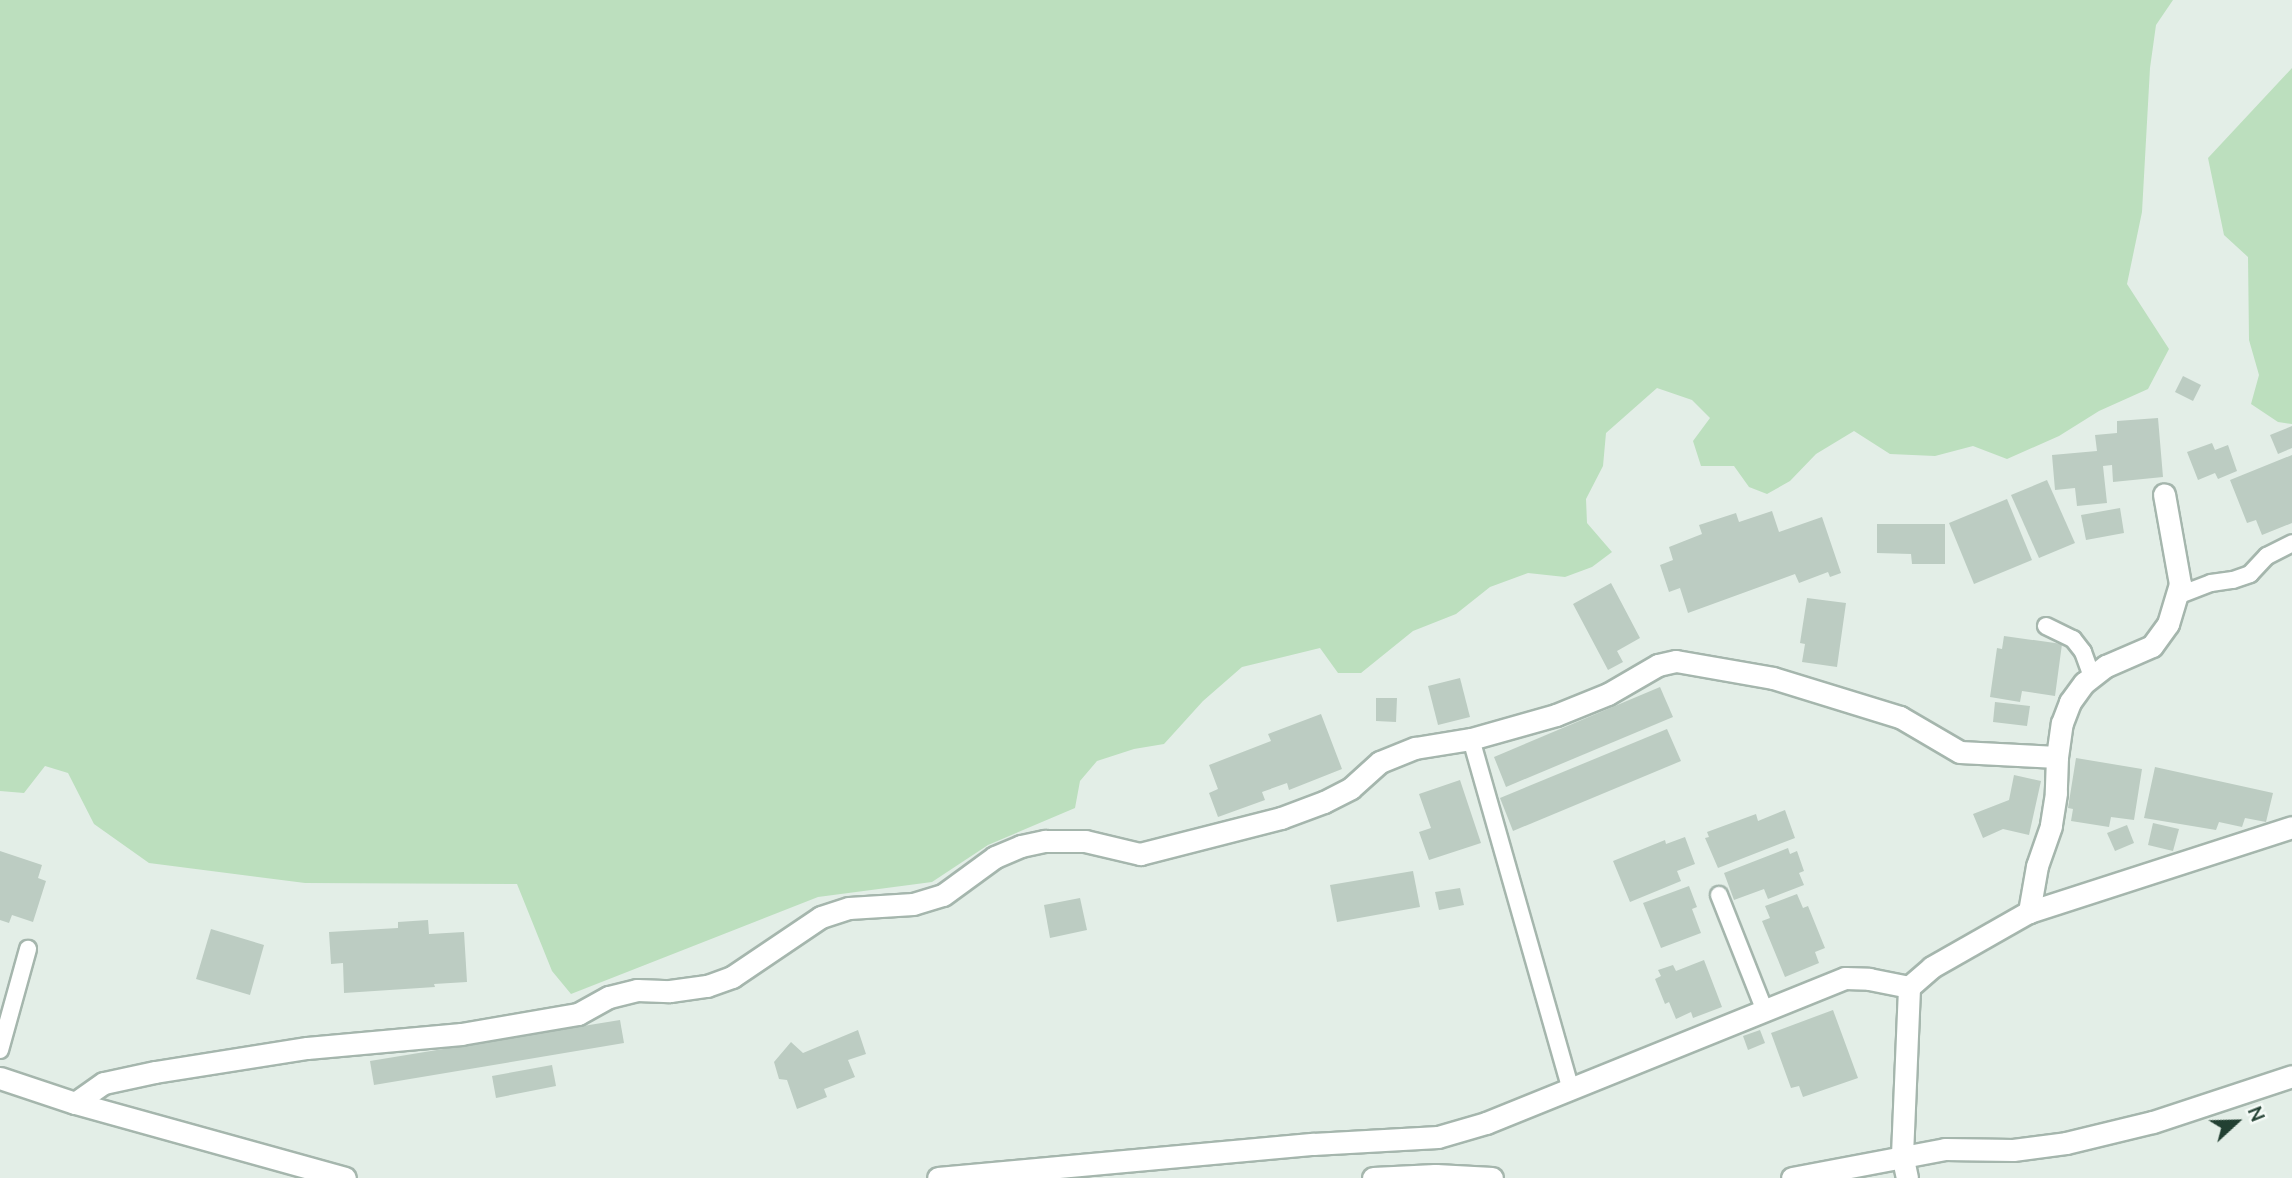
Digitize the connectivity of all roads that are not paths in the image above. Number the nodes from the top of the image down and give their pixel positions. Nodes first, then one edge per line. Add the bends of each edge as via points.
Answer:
1 (2164, 494) dead end
2 (2292, 543) edge
3 (2177, 596) junction
4 (2046, 626) dead end
5 (2092, 677) junction
6 (1471, 739) junction
7 (2057, 757) junction
8 (2292, 827) edge
9 (1719, 895) dead end
10 (2029, 912) junction
11 (28, 948) dead end
12 (1909, 987) junction
13 (1765, 1011) junction
14 (0, 1050) edge
15 (2292, 1076) edge
16 (0, 1078) edge
17 (1571, 1088) junction
18 (75, 1103) junction
19 (1902, 1155) junction
20 (345, 1178) edge
21 (938, 1178) edge
22 (1373, 1178) edge
23 (1492, 1178) edge
24 (1792, 1178) edge
25 (1907, 1178) edge

1 - 3 street via 2180,584
2 - 3 lane via 2267,556 2249,574
3 - 5 street via 2168,624 2152,646
4 - 5 lane via 2073,639
5 - 7 street via 2070,702
6 - 7 street via 1580,708 1658,665 1676,661 1773,678 1900,717 1961,752
6 - 17 lane
6 - 18 street via 1415,748 1380,762 1351,788 1281,818 1140,854 1085,841 1021,846 995,858 943,895 913,904 849,908 821,917 732,977 707,986 637,990 609,997 578,1014 461,1034 307,1048 155,1072 104,1083
7 - 10 street via 2051,826 2037,866
8 - 10 street
9 - 13 lane
10 - 12 street via 1932,967
11 - 14 lane
12 - 13 street via 1845,978
12 - 19 street
13 - 17 street
15 - 19 street via 2152,1122 2066,1143
16 - 18 street
17 - 21 street via 1438,1137
18 - 20 street
19 - 24 street
19 - 25 street
22 - 23 street

